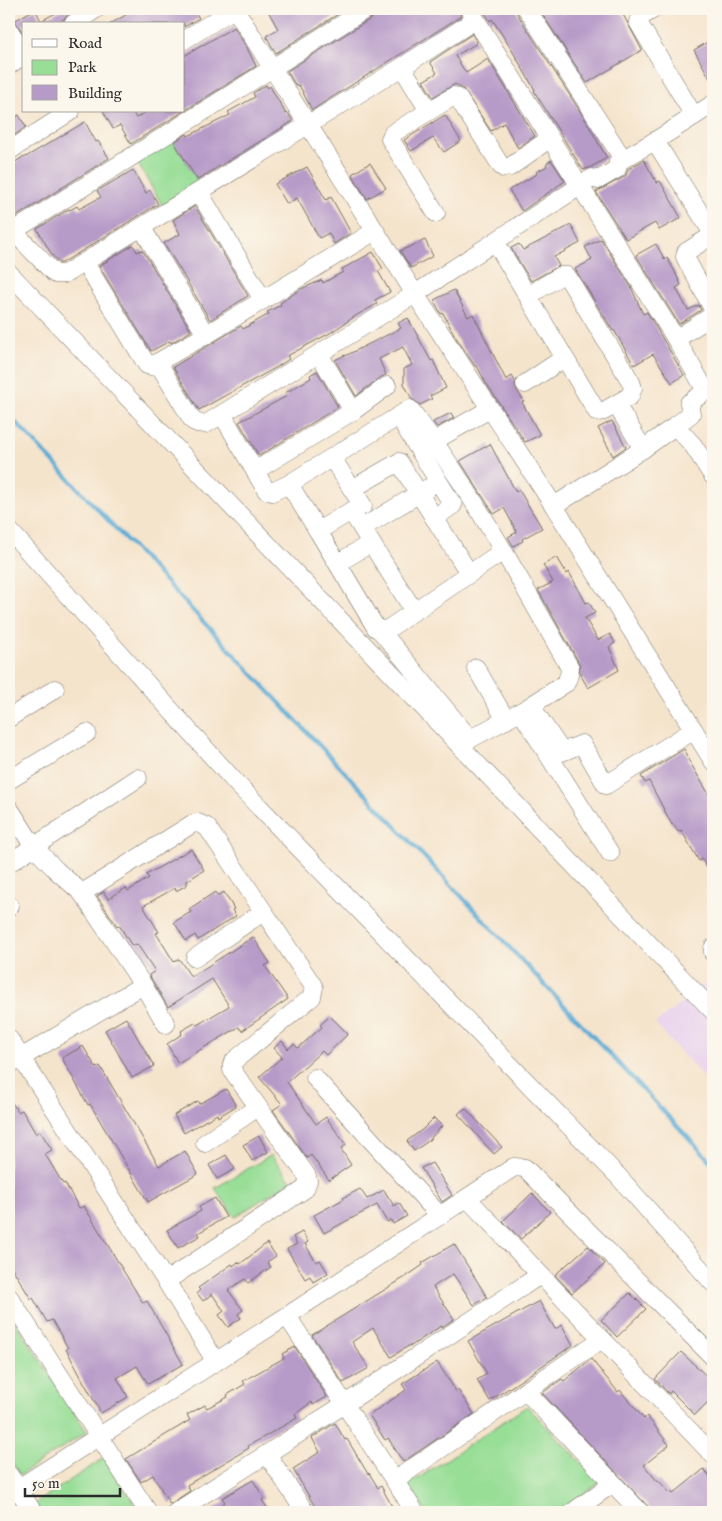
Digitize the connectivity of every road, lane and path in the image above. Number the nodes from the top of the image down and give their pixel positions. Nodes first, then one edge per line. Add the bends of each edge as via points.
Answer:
1 (234, 9) edge
2 (527, 9) edge
3 (654, 9) edge
4 (361, 10) edge
5 (472, 14) edge
6 (9, 30) edge
7 (185, 39) edge
8 (22, 52) edge
9 (22, 56) edge
10 (9, 65) edge
11 (272, 67) junction
12 (402, 67) junction
13 (713, 104) edge
14 (429, 111) junction
15 (69, 112) edge
16 (694, 116) junction
17 (309, 125) junction
18 (549, 139) junction
19 (655, 141) junction
20 (9, 151) edge
21 (620, 161) junction
22 (586, 182) junction
23 (199, 192) junction
24 (436, 213) dead end
25 (142, 228) junction
26 (11, 230) edge
27 (375, 230) junction
28 (713, 235) edge
29 (496, 243) junction
30 (85, 263) junction
31 (9, 273) edge
32 (416, 294) junction
33 (528, 296) junction
34 (263, 300) junction
35 (713, 310) edge
36 (713, 315) edge
37 (206, 335) junction
38 (676, 339) junction
39 (319, 354) junction
40 (564, 358) junction
41 (158, 363) junction
42 (525, 384) dead end
43 (387, 386) dead end
44 (616, 404) junction
45 (490, 409) junction
46 (353, 411) junction
47 (222, 414) junction
48 (675, 426) junction
49 (404, 427) dead end
50 (434, 441) junction
51 (643, 449) junction
52 (332, 458) junction
53 (255, 471) junction
54 (455, 471) junction
55 (713, 476) edge
56 (438, 481) junction
57 (290, 484) junction
58 (352, 489) junction
59 (419, 493) junction
60 (363, 506) dead end
61 (554, 506) junction
62 (434, 518) junction
63 (9, 530) edge
64 (318, 531) junction
65 (367, 536) junction
66 (503, 550) junction
67 (338, 563) junction
68 (469, 573) junction
69 (414, 611) junction
70 (380, 630) junction
71 (476, 668) dead end
72 (55, 689) dead end
73 (527, 708) junction
74 (9, 718) edge
75 (506, 720) junction
76 (694, 730) junction
77 (87, 733) dead end
78 (713, 762) edge
79 (138, 778) dead end
80 (9, 780) edge
81 (9, 808) edge
82 (34, 847) junction
83 (610, 853) dead end
84 (9, 863) edge
85 (82, 893) junction
86 (263, 912) junction
87 (713, 948) edge
88 (713, 953) edge
89 (195, 958) dead end
90 (143, 985) junction
91 (713, 1011) edge
92 (166, 1024) dead end
93 (9, 1039) edge
94 (15, 1062) edge
95 (315, 1078) dead end
96 (258, 1106) junction
97 (205, 1143) dead end
98 (467, 1198) junction
99 (440, 1216) junction
100 (540, 1275) junction
101 (166, 1281) junction
102 (713, 1283) edge
103 (9, 1297) edge
104 (288, 1316) junction
105 (602, 1340) junction
106 (713, 1357) edge
107 (216, 1362) junction
108 (526, 1391) junction
109 (345, 1404) junction
110 (99, 1437) junction
111 (267, 1454) junction
112 (713, 1455) edge
113 (395, 1480) junction
114 (613, 1483) junction
115 (12, 1486) edge
116 (33, 1512) edge
117 (148, 1512) edge
118 (176, 1512) edge
119 (305, 1512) edge
120 (415, 1512) edge
121 (573, 1512) edge
122 (640, 1512) edge

1 - 7 street
1 - 11 street
2 - 21 street
3 - 16 street via 638,22
4 - 11 street
5 - 12 street
5 - 18 street
6 - 8 street
9 - 10 street
11 - 17 street
11 - 26 street
12 - 14 street
12 - 17 street
13 - 16 street
14 - 18 street via 456,96 504,168
14 - 24 street via 390,136
15 - 20 street
16 - 19 street
17 - 23 street
17 - 27 street
18 - 22 street
19 - 21 street
19 - 28 street
21 - 22 street via 606,162 592,172
22 - 29 street
22 - 38 street
23 - 25 street
23 - 34 street
25 - 30 street
25 - 37 street
26 - 30 street via 55,274 65,274
27 - 32 street
27 - 34 street
28 - 35 street via 686,252 685,257
29 - 32 street
29 - 33 street
30 - 41 street via 147,365
31 - 91 street
32 - 39 street
32 - 45 street
33 - 40 street
33 - 44 street via 560,276 567,276 633,388 630,396
34 - 37 street
36 - 38 street
37 - 41 street
38 - 48 street via 706,391 689,402 692,414
39 - 46 street
39 - 47 street
40 - 42 street
40 - 44 street via 597,412
41 - 47 street via 193,420 206,424
43 - 46 street
44 - 51 street
45 - 50 street
45 - 61 street
46 - 53 street
47 - 53 street
48 - 51 street
48 - 55 street via 693,445
49 - 56 street
50 - 52 street via 410,409
50 - 54 street
51 - 61 street
52 - 57 street
52 - 58 street
53 - 57 street via 269,492
54 - 56 street
54 - 66 street
56 - 59 street
56 - 62 street via 453,505
57 - 64 street
58 - 59 street via 399,462
58 - 60 street
59 - 62 street
59 - 65 street
61 - 76 street
62 - 68 street
63 - 102 street via 237,784 618,1176
64 - 65 street via 351,510
64 - 67 street
65 - 67 street
65 - 69 street
66 - 68 street
66 - 73 street via 570,668 566,682
67 - 70 street
68 - 69 street
69 - 70 street via 388,629
70 - 75 street via 470,739
71 - 75 street
72 - 74 street
73 - 75 street
73 - 76 street via 562,752 582,744 606,785
73 - 83 street via 523,718
76 - 78 street
77 - 80 street
79 - 82 street
81 - 82 street
82 - 84 street
82 - 85 street
85 - 86 street via 198,823 207,826
85 - 90 street
86 - 89 street
86 - 96 street via 314,987 312,997 232,1064 232,1070
87 - 88 street
90 - 92 street
90 - 94 street
93 - 94 street
94 - 101 street
95 - 99 street
96 - 97 street
96 - 101 street via 307,1176 307,1186
98 - 99 street
98 - 100 street
98 - 106 street via 514,1167 525,1168
99 - 104 street
100 - 105 street
100 - 109 street
101 - 107 street
103 - 110 street
104 - 107 street
104 - 109 street
105 - 108 street
105 - 112 street
107 - 110 street
108 - 113 street
108 - 114 street
109 - 111 street
109 - 113 street
110 - 115 street
110 - 117 street
111 - 118 street
111 - 119 street
113 - 120 street
114 - 121 street
114 - 122 street
115 - 116 street

